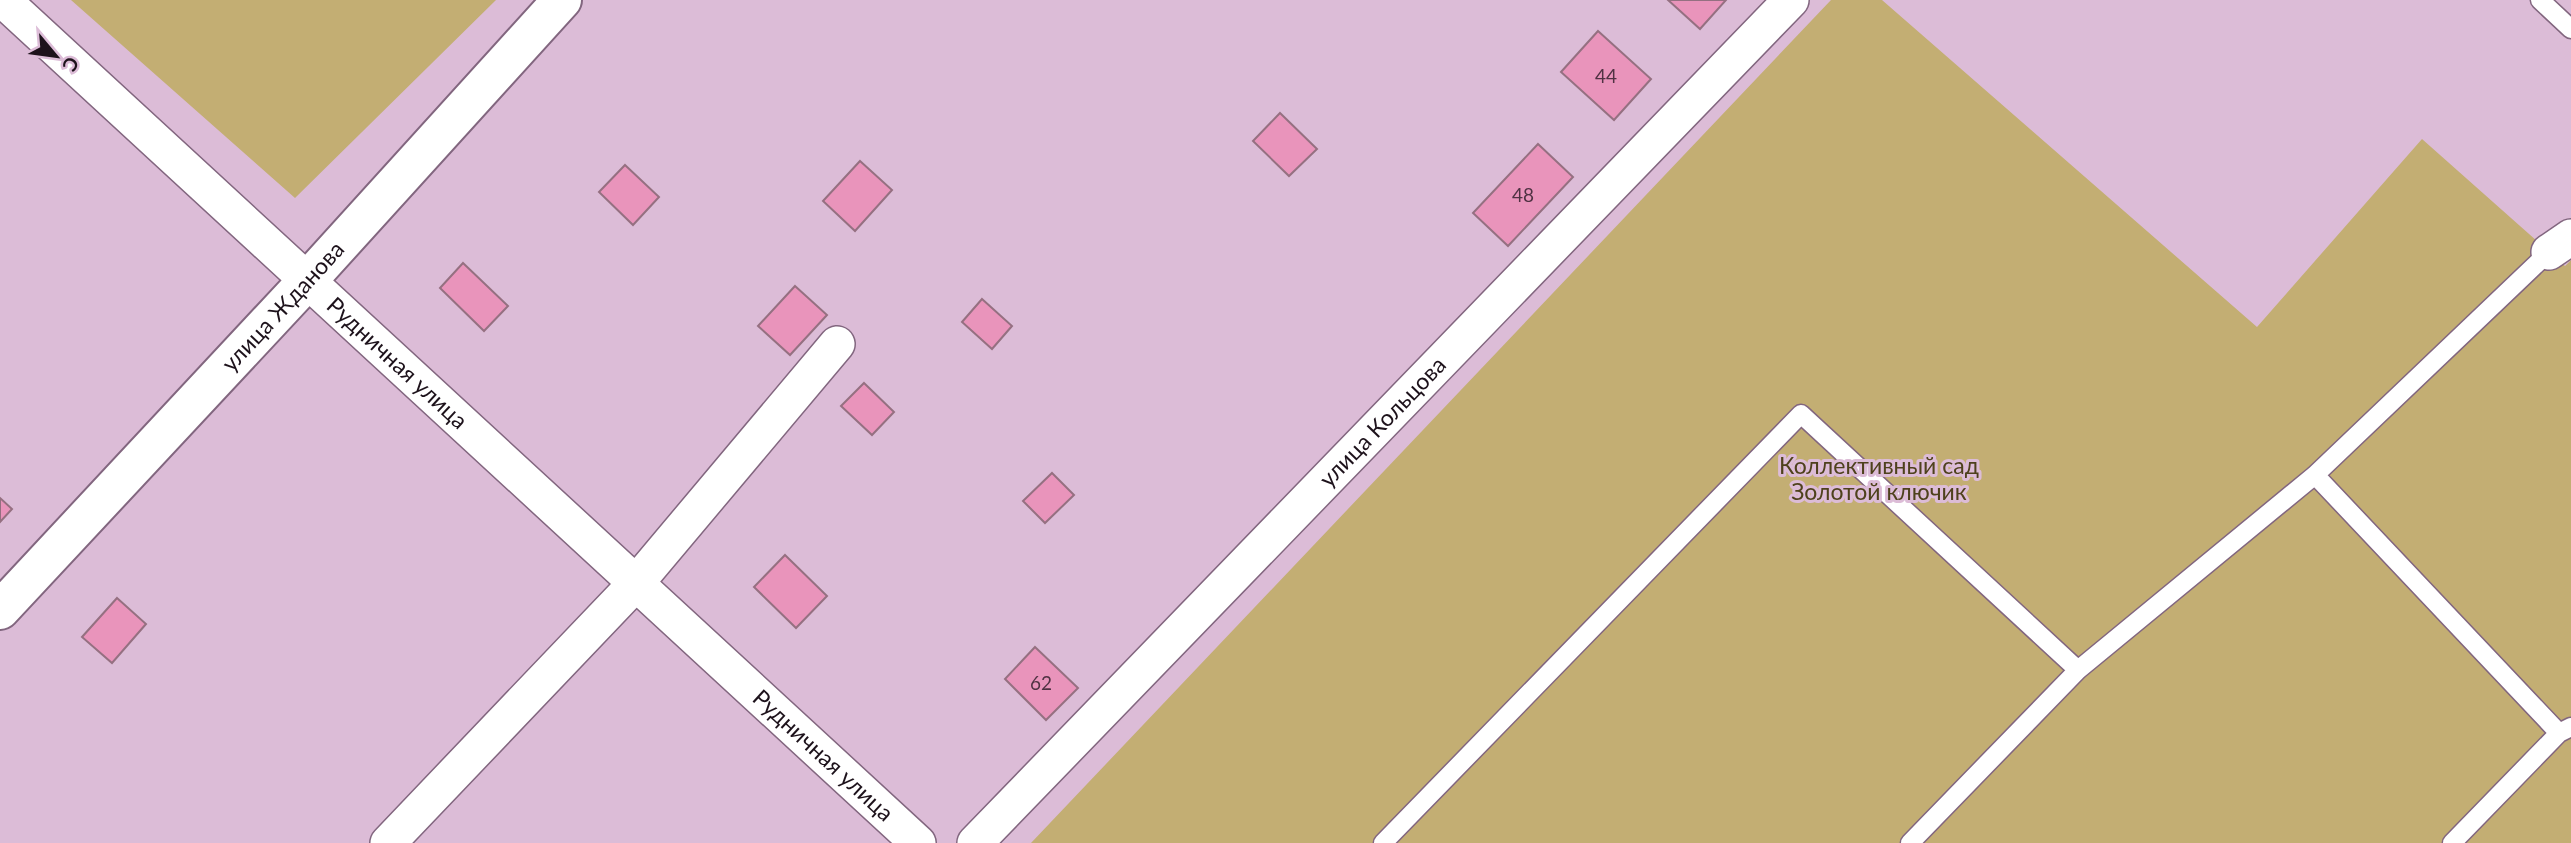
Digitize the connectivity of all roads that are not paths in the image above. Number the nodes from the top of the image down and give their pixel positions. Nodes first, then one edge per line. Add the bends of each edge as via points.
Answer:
1 (3, 0) edge
2 (562, 0) edge
3 (1791, 0) edge
4 (2540, 0) edge
5 (2571, 29) edge
6 (2560, 245) edge
7 (307, 281) junction
8 (837, 344) dead end
9 (2315, 475) junction
10 (637, 582) junction
11 (0, 610) edge
12 (2078, 670) junction
13 (2565, 730) edge
14 (388, 843) edge
15 (918, 843) edge
16 (975, 843) edge
17 (1383, 843) edge
18 (1910, 843) edge
19 (2452, 843) edge

1 - 7 street, Рудничная улица
2 - 7 street, улица Жданова
3 - 16 street, улица Кольцова
4 - 5 lane
6 - 9 lane
7 - 10 street, Рудничная улица
7 - 11 street, улица Жданова
8 - 10 street
9 - 12 lane
9 - 13 lane
10 - 14 street
10 - 15 street, Рудничная улица
12 - 17 lane via 1801,414
12 - 18 lane
13 - 19 lane

